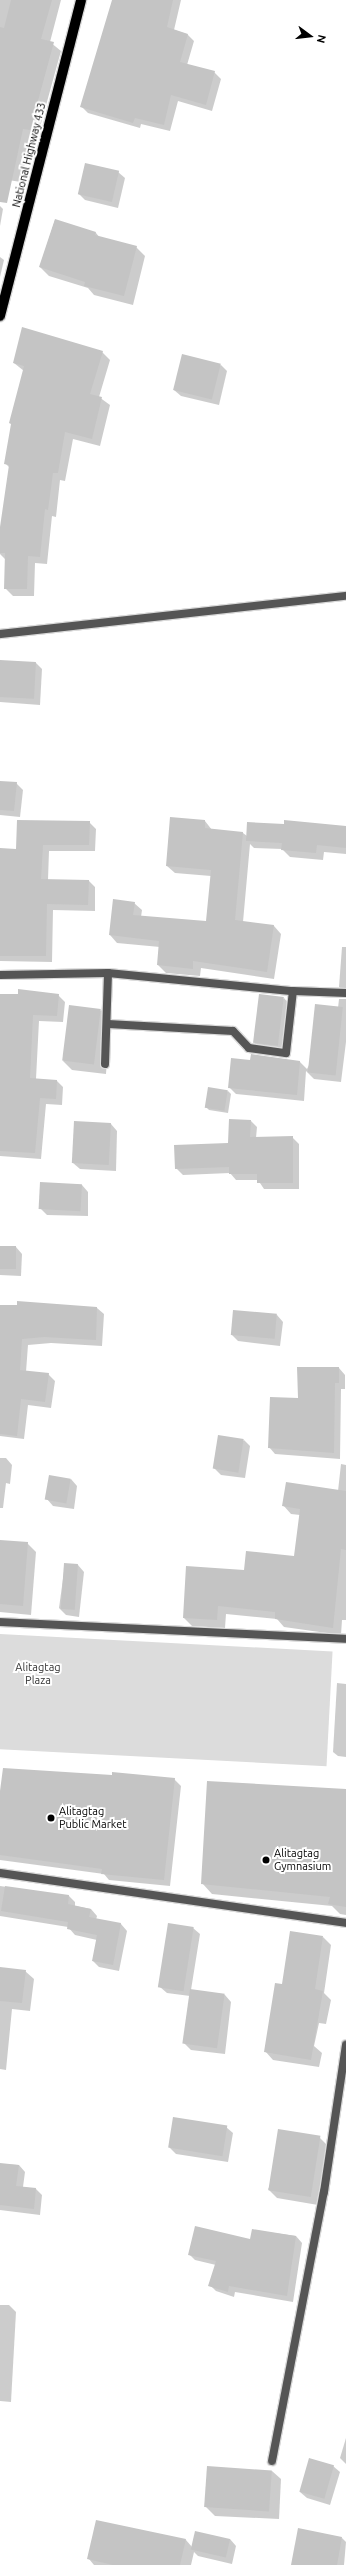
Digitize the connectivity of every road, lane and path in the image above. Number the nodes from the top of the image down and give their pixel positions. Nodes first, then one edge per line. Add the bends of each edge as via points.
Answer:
1 (81, 0) edge
2 (0, 316) edge
3 (346, 596) edge
4 (0, 634) edge
5 (108, 973) junction
6 (0, 975) edge
7 (293, 991) junction
8 (346, 993) edge
9 (108, 1024) junction
10 (105, 1064) dead end
11 (0, 1622) edge
12 (346, 1639) edge
13 (0, 1873) edge
14 (346, 1922) edge
15 (346, 2045) edge
16 (272, 2461) dead end

1 - 2 main road, National Highway 433
3 - 4 street
5 - 6 street
5 - 7 street
5 - 9 street
7 - 8 street
7 - 9 street via 286,1053 249,1048 233,1031
9 - 10 street
11 - 12 street
13 - 14 street
15 - 16 street via 324,2192

